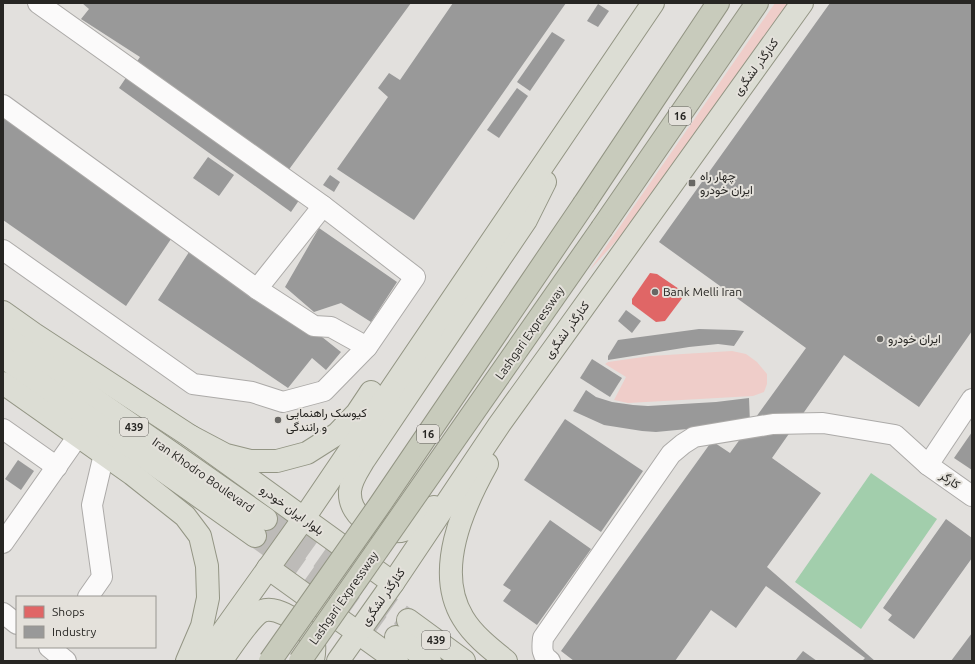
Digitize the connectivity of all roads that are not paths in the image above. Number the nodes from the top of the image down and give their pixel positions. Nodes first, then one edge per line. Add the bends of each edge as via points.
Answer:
1 (38, 3) edge
2 (653, 3) edge
3 (718, 3) edge
4 (757, 3) edge
5 (802, 3) edge
6 (585, 102) junction
7 (3, 105) edge
8 (323, 206) junction
9 (3, 250) edge
10 (257, 289) junction
11 (3, 312) edge
12 (3, 335) edge
13 (367, 347) junction
14 (3, 357) edge
15 (540, 368) junction
16 (3, 383) edge
17 (972, 399) edge
18 (499, 425) junction
19 (3, 429) edge
20 (78, 436) junction
21 (190, 436) junction
22 (104, 454) junction
23 (928, 465) junction
24 (57, 467) junction
25 (972, 496) edge
26 (304, 518) junction
27 (3, 543) edge
28 (268, 568) junction
29 (392, 583) junction
30 (89, 596) edge
31 (3, 613) edge
32 (16, 623) edge
33 (358, 632) junction
34 (187, 661) edge
35 (202, 661) edge
36 (221, 661) edge
37 (270, 661) edge
38 (300, 661) edge
39 (312, 661) edge
40 (338, 661) edge
41 (397, 661) edge
42 (430, 661) edge
43 (464, 661) edge
44 (506, 661) edge
45 (550, 661) edge

1 - 8 lane
2 - 6 main road
3 - 37 highway, Lashgari Expressway / 16, bridge via 379,506
4 - 38 highway, Lashgari Expressway / 16, bridge
5 - 15 main road, کنارگذر لشگری
6 - 18 main road via 526,220 354,476 350,490 355,510 363,519 384,531 397,532 410,528 439,502
6 - 21 main road via 501,203 357,413 337,434 307,453 277,461 250,461 226,455
6 - 26 main road
7 - 10 lane
8 - 10 lane
8 - 13 lane via 415,277
9 - 13 lane via 193,384 252,392 283,402 324,391
10 - 13 lane via 314,326 331,327
11 - 21 main road, Iran Khodro Boulevard / 439
12 - 14 main road, Iran Khodro Boulevard / 439 via 261,527
15 - 18 main road, کنارگذر لشگری
15 - 44 main road via 482,473 459,525 452,548 450,575 454,599 463,618 477,636
16 - 20 main road
17 - 23 lane
18 - 29 main road, کنارگذر لشگری
19 - 24 lane
20 - 22 main road
20 - 24 lane
21 - 26 main road, بلوار ایران خودرو / 439
22 - 30 lane via 92,505 102,577
22 - 34 main road via 185,516 200,536 207,566 208,598 202,626
23 - 25 lane, کارگر
23 - 45 lane, کارگر via 894,435 823,423 773,424 694,437 671,454 543,638 542,649 545,658
24 - 27 lane
26 - 28 main road
26 - 29 main road, بلوار ایران خودرو / 439
28 - 33 main road
28 - 35 main road
29 - 33 main road, کنارگذر لشگری
31 - 32 lane
33 - 40 main road, کنارگذر لشگری
33 - 41 main road
36 - 39 main road via 253,618 262,611 273,609 285,614 310,634 314,646
42 - 43 main road, 439 via 402,628

